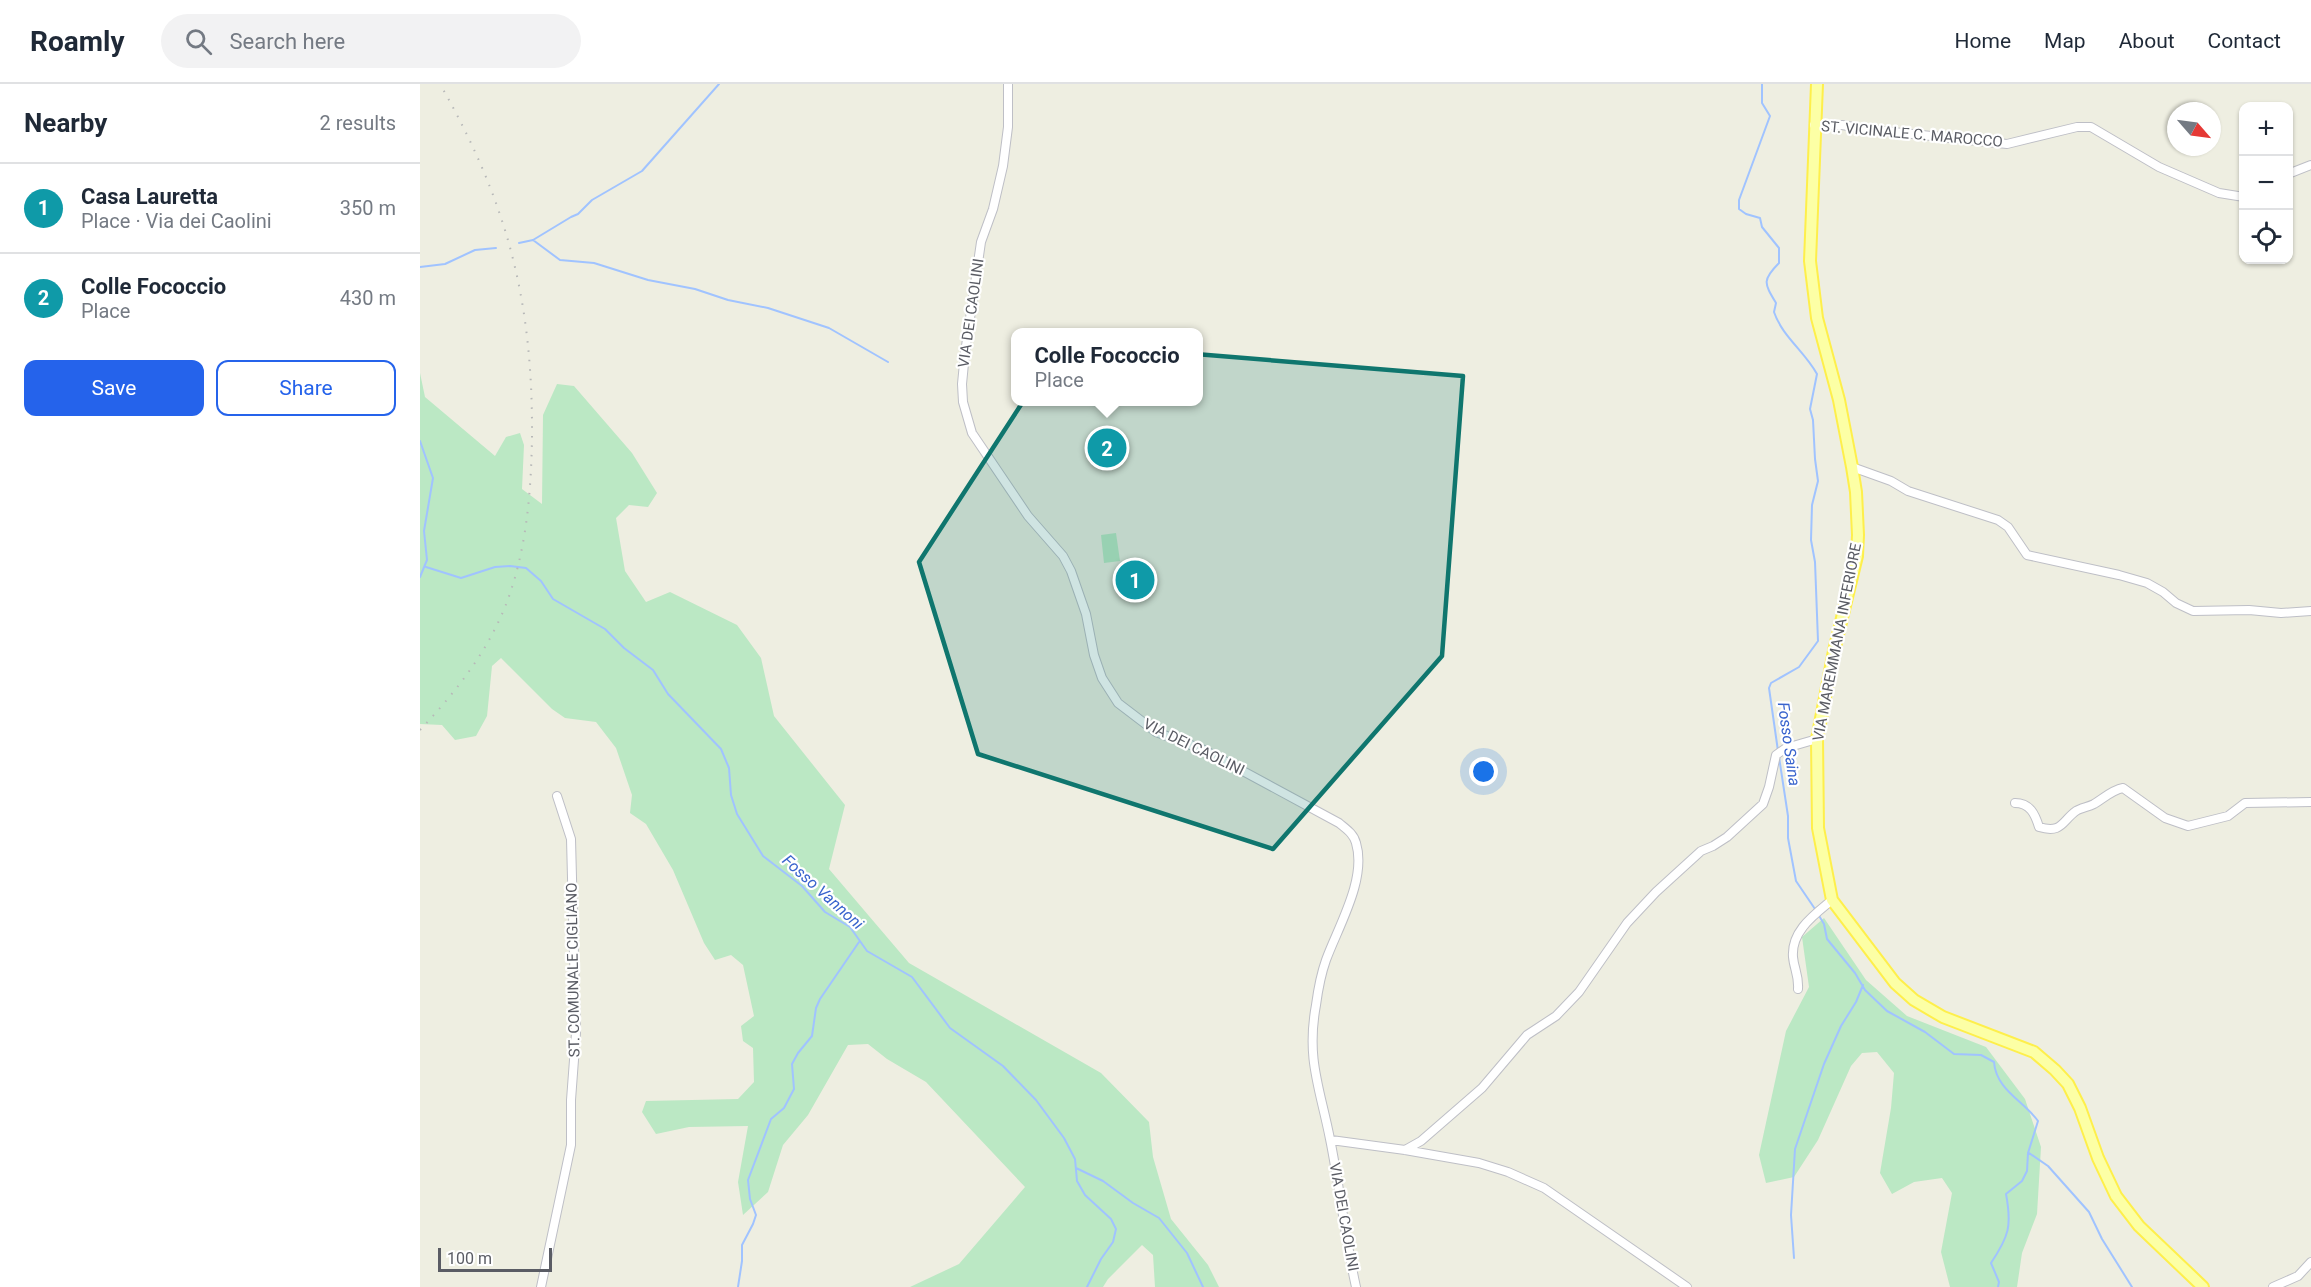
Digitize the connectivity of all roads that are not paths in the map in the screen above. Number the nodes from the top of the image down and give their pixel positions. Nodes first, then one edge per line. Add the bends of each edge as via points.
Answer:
1 (1008, 84) edge
2 (1817, 84) edge
3 (1814, 125) junction
4 (2311, 165) edge
5 (2293, 172) edge
6 (2239, 196) edge
7 (1852, 467) junction
8 (2311, 611) edge
9 (1817, 739) junction
10 (557, 796) dead end
11 (2015, 802) dead end
12 (2311, 802) edge
13 (1832, 900) junction
14 (1798, 989) dead end
15 (1330, 1140) junction
16 (1405, 1150) junction
17 (2311, 1262) edge
18 (541, 1287) edge
19 (1356, 1287) edge
20 (1687, 1287) edge
21 (2203, 1287) edge
22 (2272, 1287) edge

1 - 15 street, VIA DEI CAOLINI via 1003,166 981,242 965,353 962,384 966,418 982,450 1028,516 1063,556 1086,614 1102,678 1118,703 1156,732 1204,750 1339,823 1356,842 1359,861 1355,884 1325,963 1312,1034 1312,1057
2 - 3 main road, VIA MAREMMANA INFERIORE
3 - 6 street, ST. VICINALE C. MAROCCO via 2007,144 2091,127 2159,167 2219,193
3 - 7 main road, VIA MAREMMANA INFERIORE via 1810,261 1817,318
4 - 5 street
7 - 8 street via 1908,491 1998,520 2008,527 2027,555 2147,583 2193,611
7 - 9 main road, VIA MAREMMANA INFERIORE via 1857,556
9 - 13 main road, VIA MAREMMANA INFERIORE via 1818,828
9 - 16 street via 1776,755 1763,804 1726,837 1701,850 1656,892 1627,923 1579,992 1556,1016 1527,1035 1482,1088 1421,1141
10 - 18 street, ST. COMUNALE CIGLIANO via 571,839 576,1033 571,1145
11 - 12 street via 2024,803 2032,810 2039,827 2048,830 2123,788 2165,818 2188,826 2228,816 2245,803
13 - 14 street via 1805,924 1793,945
13 - 21 main road, VIA MAREMMANA INFERIORE via 1895,983 1914,1000 1943,1017 2034,1053 2055,1070 2068,1084 2080,1108 2116,1196 2139,1226
15 - 16 street
15 - 19 street, VIA DEI CAOLINI
16 - 20 street via 1479,1163 1544,1188
17 - 22 street via 2298,1276

